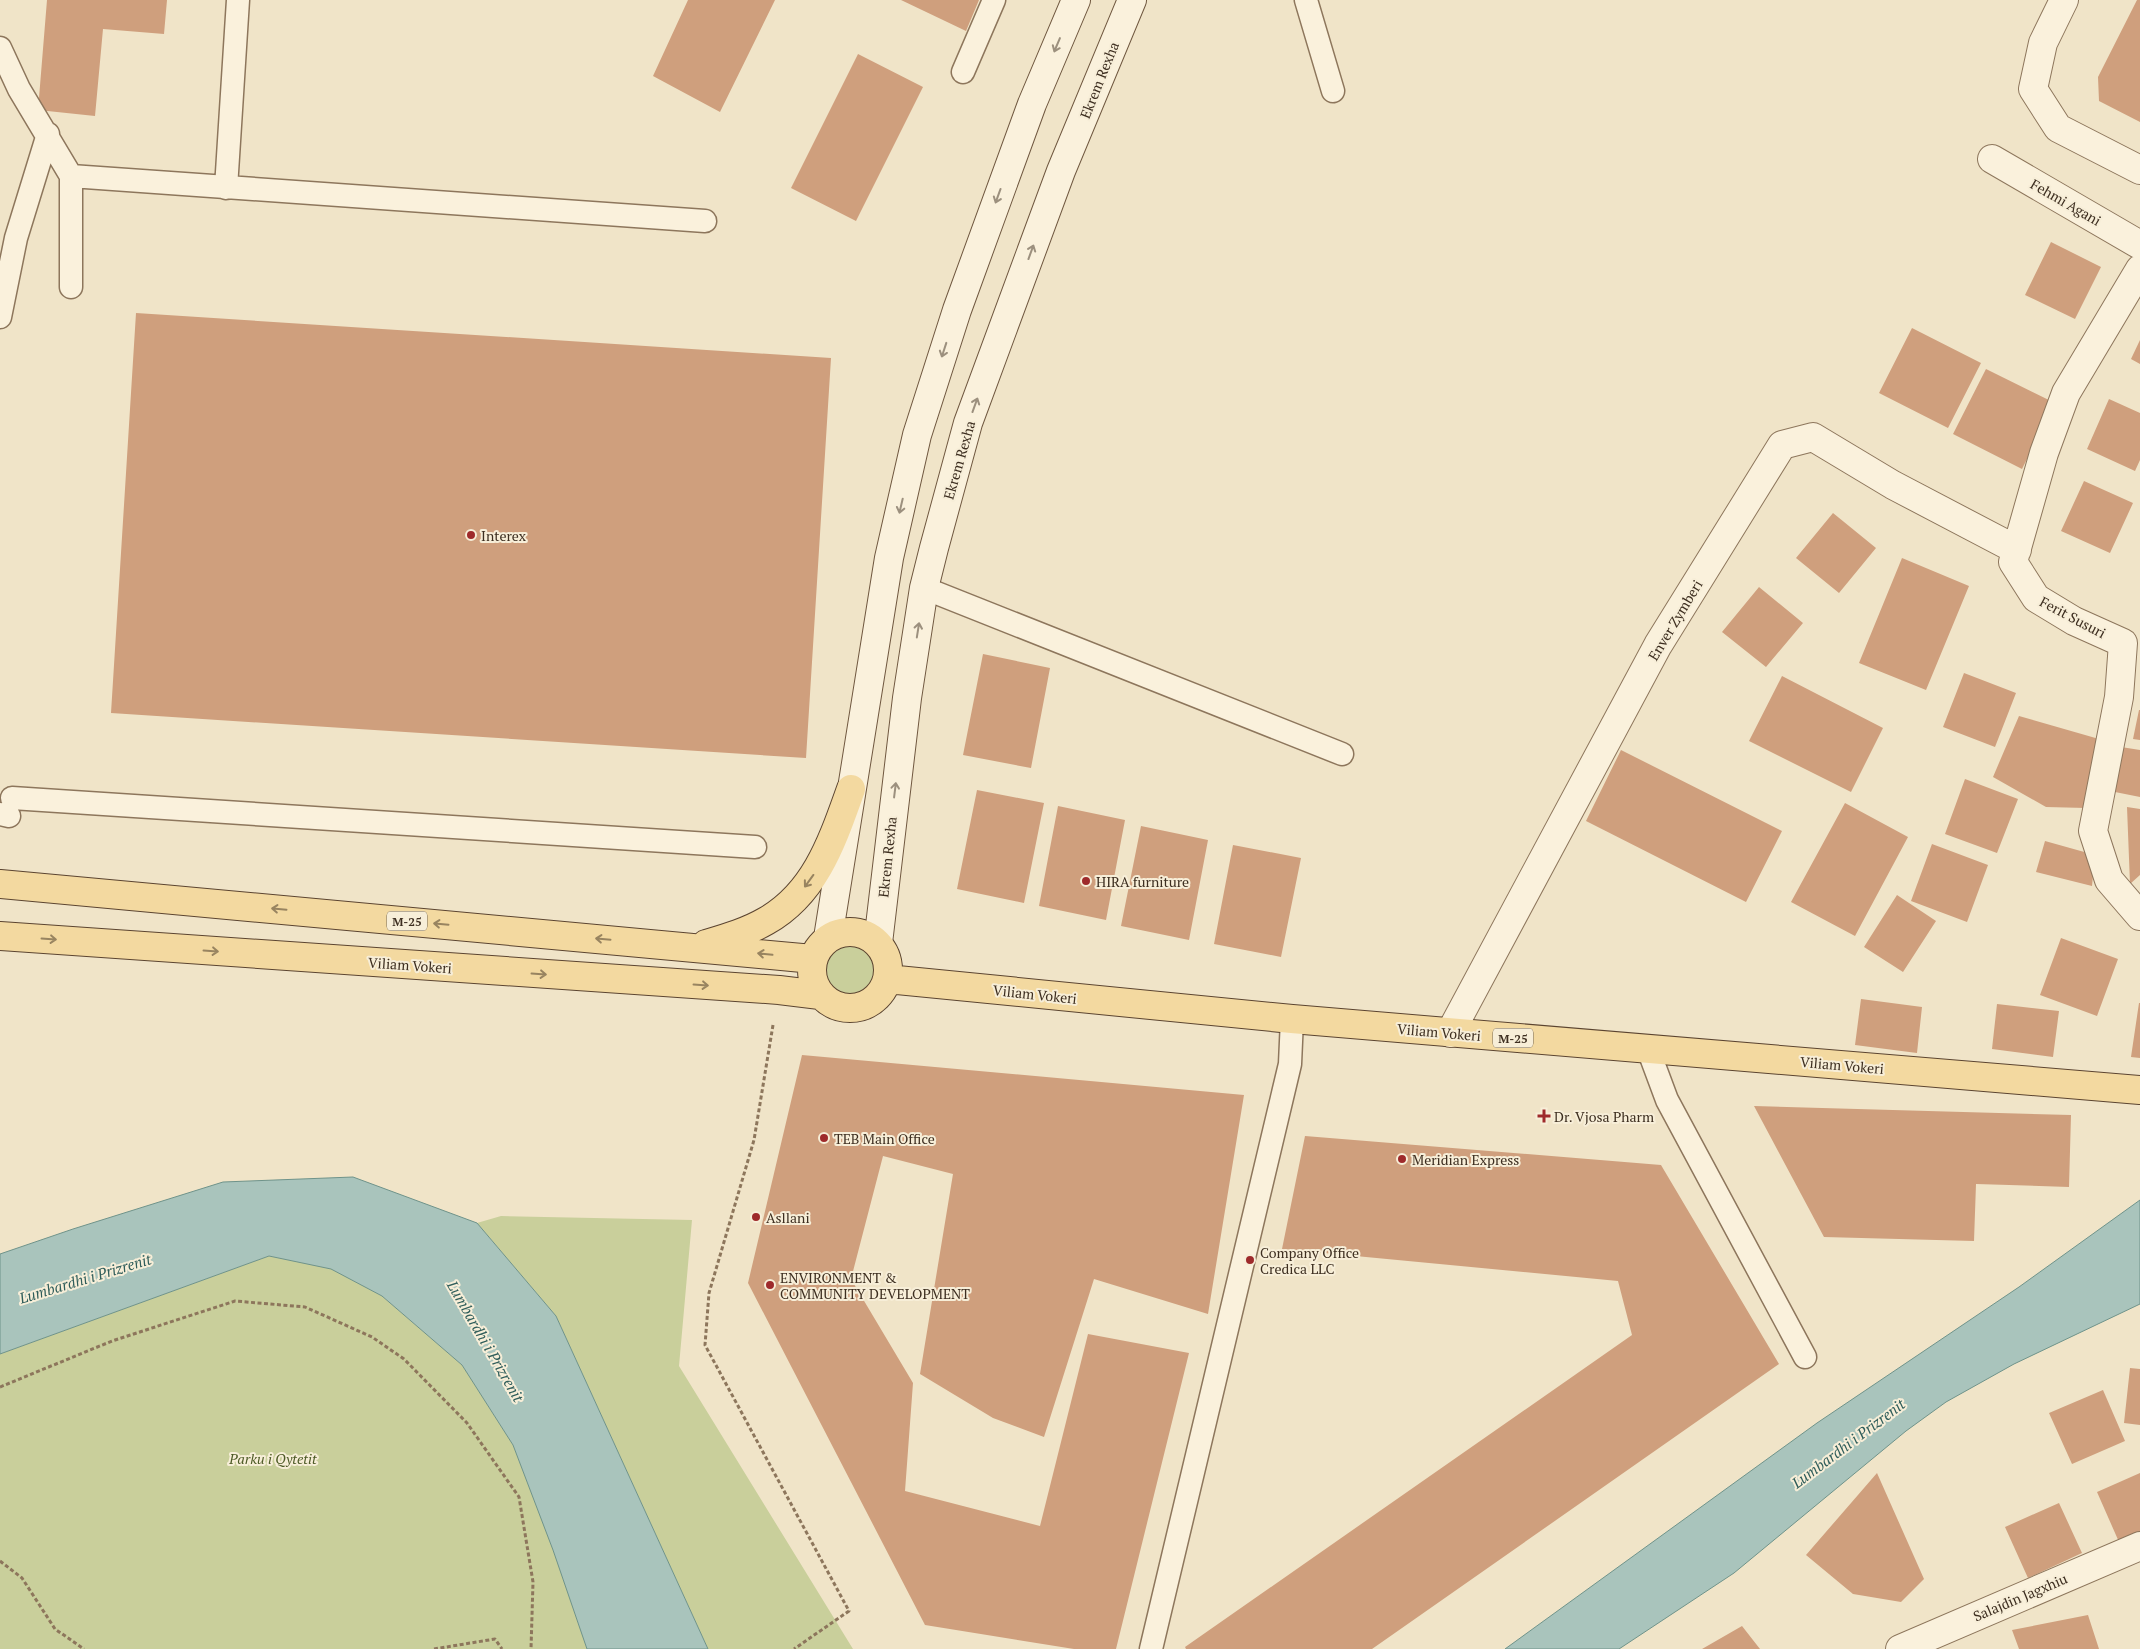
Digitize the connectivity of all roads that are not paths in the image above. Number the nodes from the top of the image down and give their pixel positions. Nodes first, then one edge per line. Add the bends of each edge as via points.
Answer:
1 (238, 0) edge
2 (994, 0) edge
3 (1076, 0) edge
4 (1132, 0) edge
5 (1306, 0) edge
6 (2064, 0) edge
7 (0, 48) edge
8 (963, 72) dead end
9 (1333, 91) dead end
10 (48, 134) junction
11 (1992, 159) dead end
12 (2140, 170) edge
13 (71, 176) junction
14 (226, 188) junction
15 (705, 221) dead end
16 (2140, 245) edge
17 (2140, 269) edge
18 (71, 287) dead end
19 (0, 316) edge
20 (2017, 550) junction
21 (924, 588) junction
22 (1342, 754) dead end
23 (851, 789) junction
24 (7, 809) edge
25 (755, 848) dead end
26 (0, 884) edge
27 (2140, 916) edge
28 (0, 936) edge
29 (878, 943) junction
30 (697, 947) junction
31 (821, 949) junction
32 (887, 979) junction
33 (820, 995) junction
34 (1292, 1019) junction
35 (1450, 1033) junction
36 (1648, 1049) junction
37 (2140, 1090) edge
38 (1805, 1357) dead end
39 (2140, 1546) edge
40 (1151, 1649) edge
41 (1900, 1649) edge

1 - 14 lane
2 - 8 lane
3 -> 23 street via 1025,122 957,310 917,435 889,558
21 -> 4 street, Ekrem Rexha via 968,423 1061,171
5 - 9 lane
6 - 12 street via 2043,43 2033,89 2058,128
7 - 10 lane
10 - 13 lane
10 - 19 lane via 16,238
11 - 16 street, Fehmi Agani
13 - 14 lane
13 - 18 lane
14 - 15 lane
17 - 20 street, Ferit Susuri via 2066,393 2044,453
20 - 27 street, Ferit Susuri via 2013,562 2036,598 2074,621 2123,643 2120,697 2093,831 2109,880
20 - 35 street, Enver Zymberi via 1893,485 1813,437 1782,445 1658,645
21 - 22 lane
29 -> 21 street, Ekrem Rexha via 907,698
23 -> 30 main road via 828,853 790,905 743,932
23 - 31 street
24 - 25 lane
30 -> 26 main road, M-25
28 -> 33 main road, Viliam Vokeri
29 - 31 main road via 854,932 841,933
29 - 32 main road via 885,954
31 -> 30 main road, M-25
31 - 33 main road via 811,972
32 - 33 main road via 878,995 864,1005 852,1008 840,1007
32 - 34 main road, Viliam Vokeri / M-25
34 - 35 main road, Viliam Vokeri / M-25
34 - 40 lane via 1290,1064
35 - 36 main road, Viliam Vokeri / M-25
36 - 37 main road, Viliam Vokeri / M-25
36 - 38 lane via 1667,1100
39 - 41 street, Salajdin Jagxhiu

